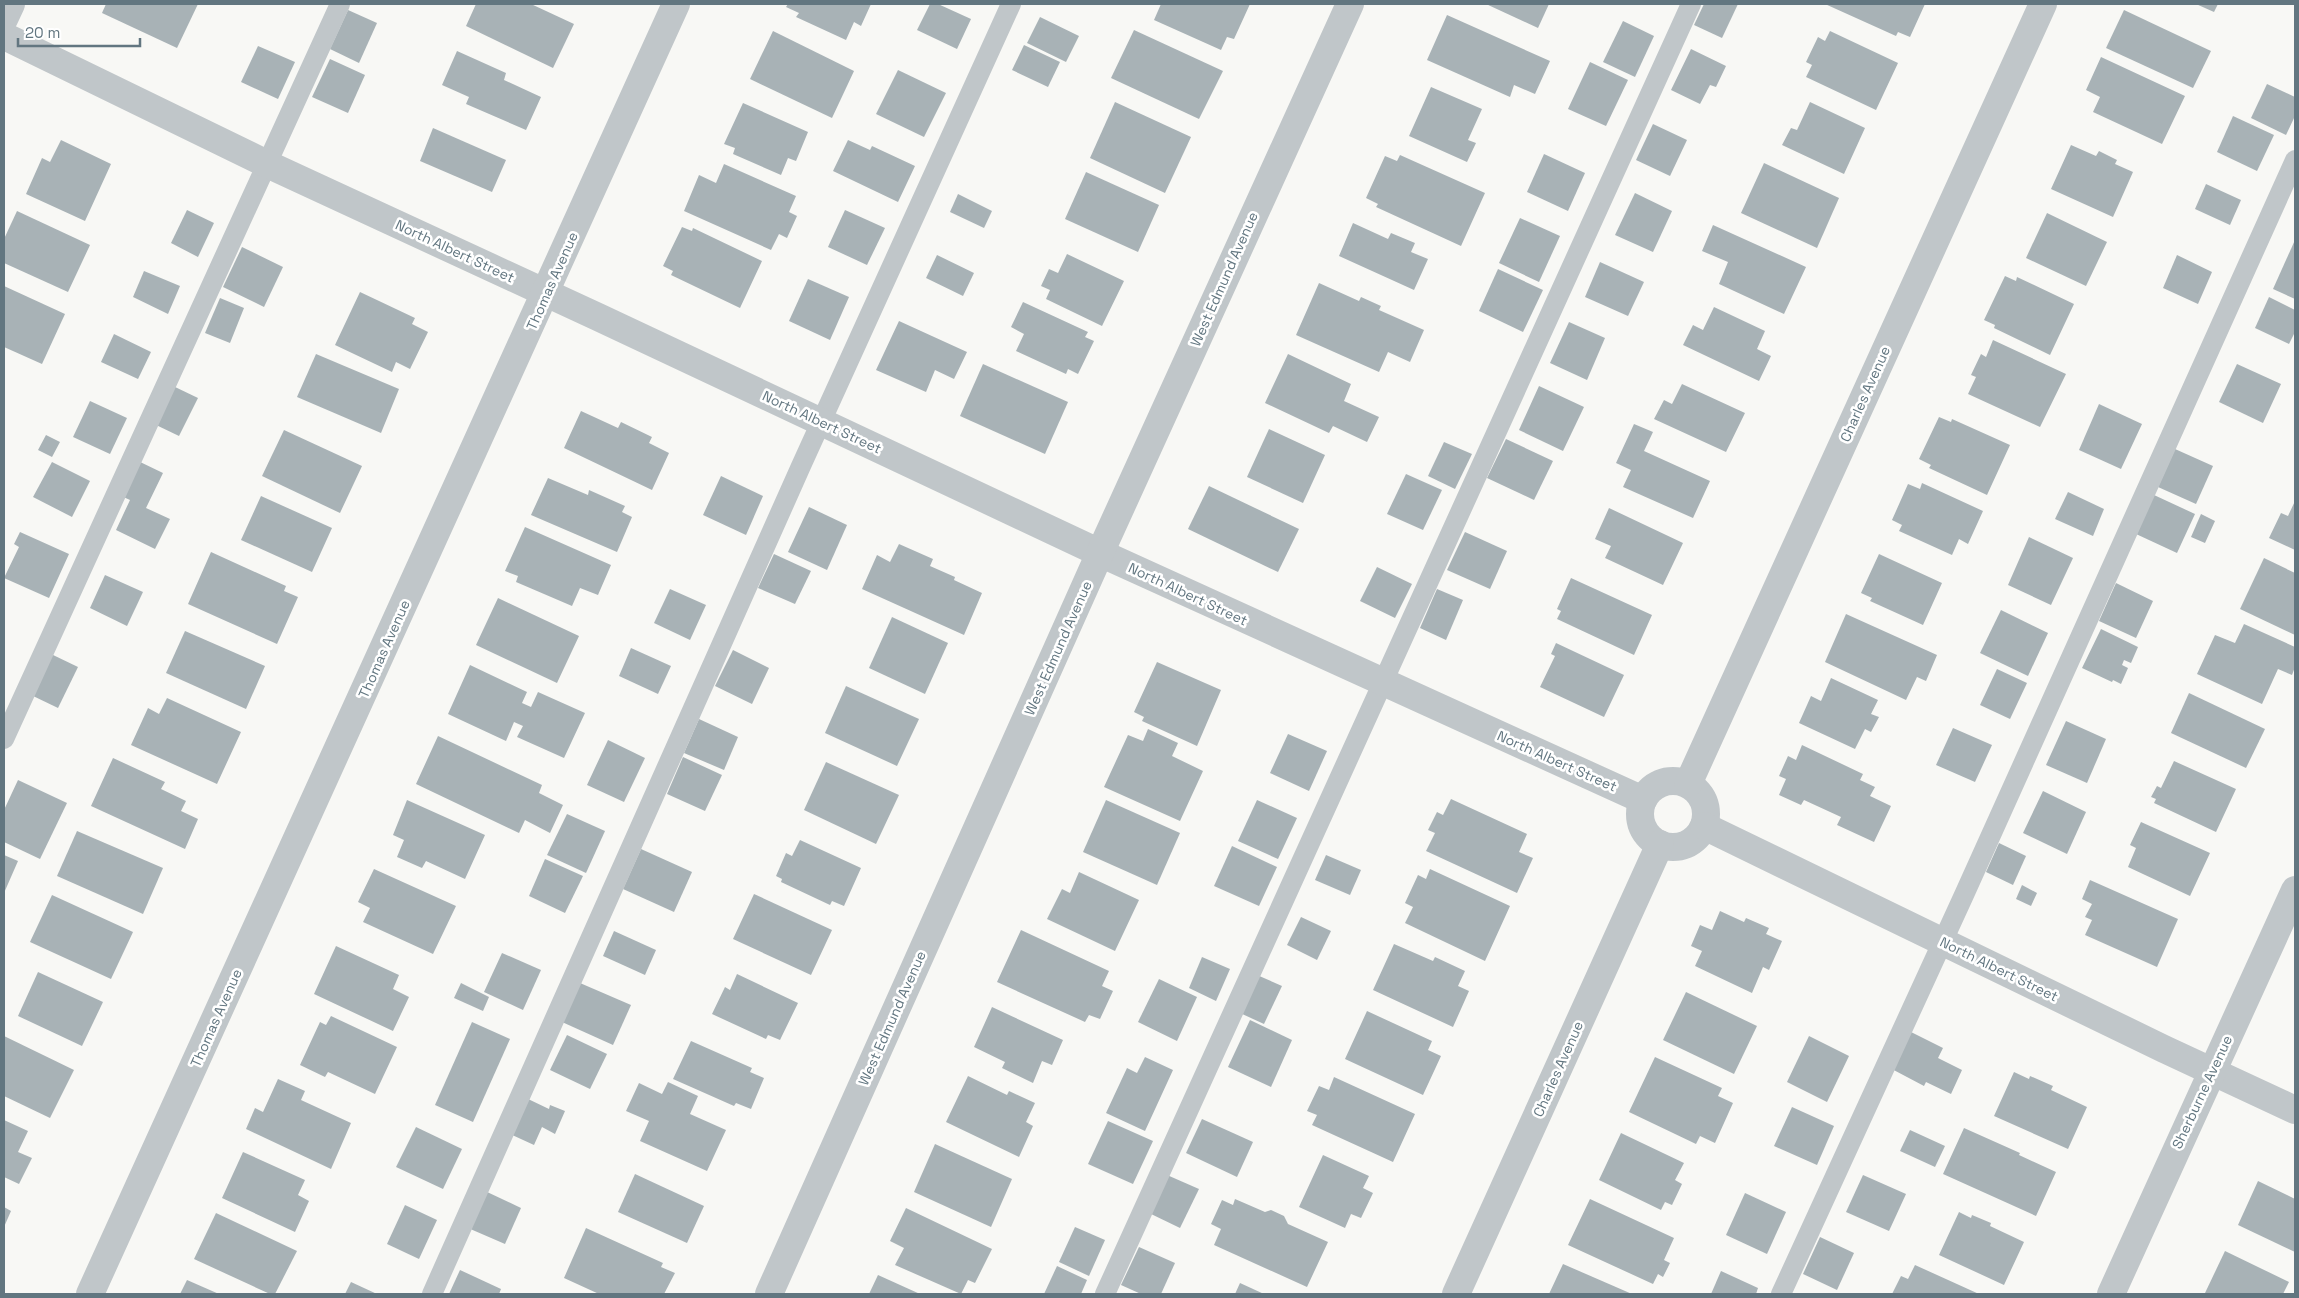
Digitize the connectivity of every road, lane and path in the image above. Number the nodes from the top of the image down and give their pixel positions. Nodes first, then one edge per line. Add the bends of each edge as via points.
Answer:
1 (11, 4) edge
2 (340, 4) edge
3 (676, 4) edge
4 (1011, 4) edge
5 (1350, 4) edge
6 (1690, 4) edge
7 (2043, 4) edge
8 (4, 19) edge
9 (4, 36) edge
10 (2295, 160) edge
11 (267, 164) junction
12 (546, 293) junction
13 (821, 422) junction
14 (1100, 553) junction
15 (1383, 683) junction
16 (4, 739) edge
17 (1688, 784) junction
18 (1643, 800) junction
19 (1704, 826) junction
20 (1660, 844) junction
21 (2295, 890) edge
22 (1942, 942) junction
23 (2211, 1072) junction
24 (2295, 1110) edge
25 (90, 1294) edge
26 (432, 1294) edge
27 (769, 1294) edge
28 (1105, 1294) edge
29 (1456, 1294) edge
30 (1781, 1294) edge
31 (2110, 1294) edge

1 - 8 street
2 - 11 lane
3 - 12 street, Thomas Avenue
4 - 13 lane
5 - 14 street, West Edmund Avenue
6 - 15 lane
7 - 17 street, Charles Avenue
9 - 11 street, North Albert Street
10 - 22 lane
11 - 12 street, North Albert Street
11 - 16 lane
12 - 13 street, North Albert Street
12 - 25 street, Thomas Avenue
13 - 14 street, North Albert Street
13 - 26 lane
14 - 15 street, North Albert Street
14 - 27 street, West Edmund Avenue
15 - 18 street, North Albert Street
15 - 28 lane
17 - 18 street via 1668,780 1659,783
17 - 19 street via 1706,808
18 - 20 street via 1640,807 1643,830
19 - 20 street via 1686,844 1669,847
19 - 22 street, North Albert Street
20 - 29 street, Charles Avenue
21 - 23 street, Sherburne Avenue
22 - 23 street, North Albert Street
22 - 30 lane
23 - 24 street, North Albert Street
23 - 31 street, Sherburne Avenue

